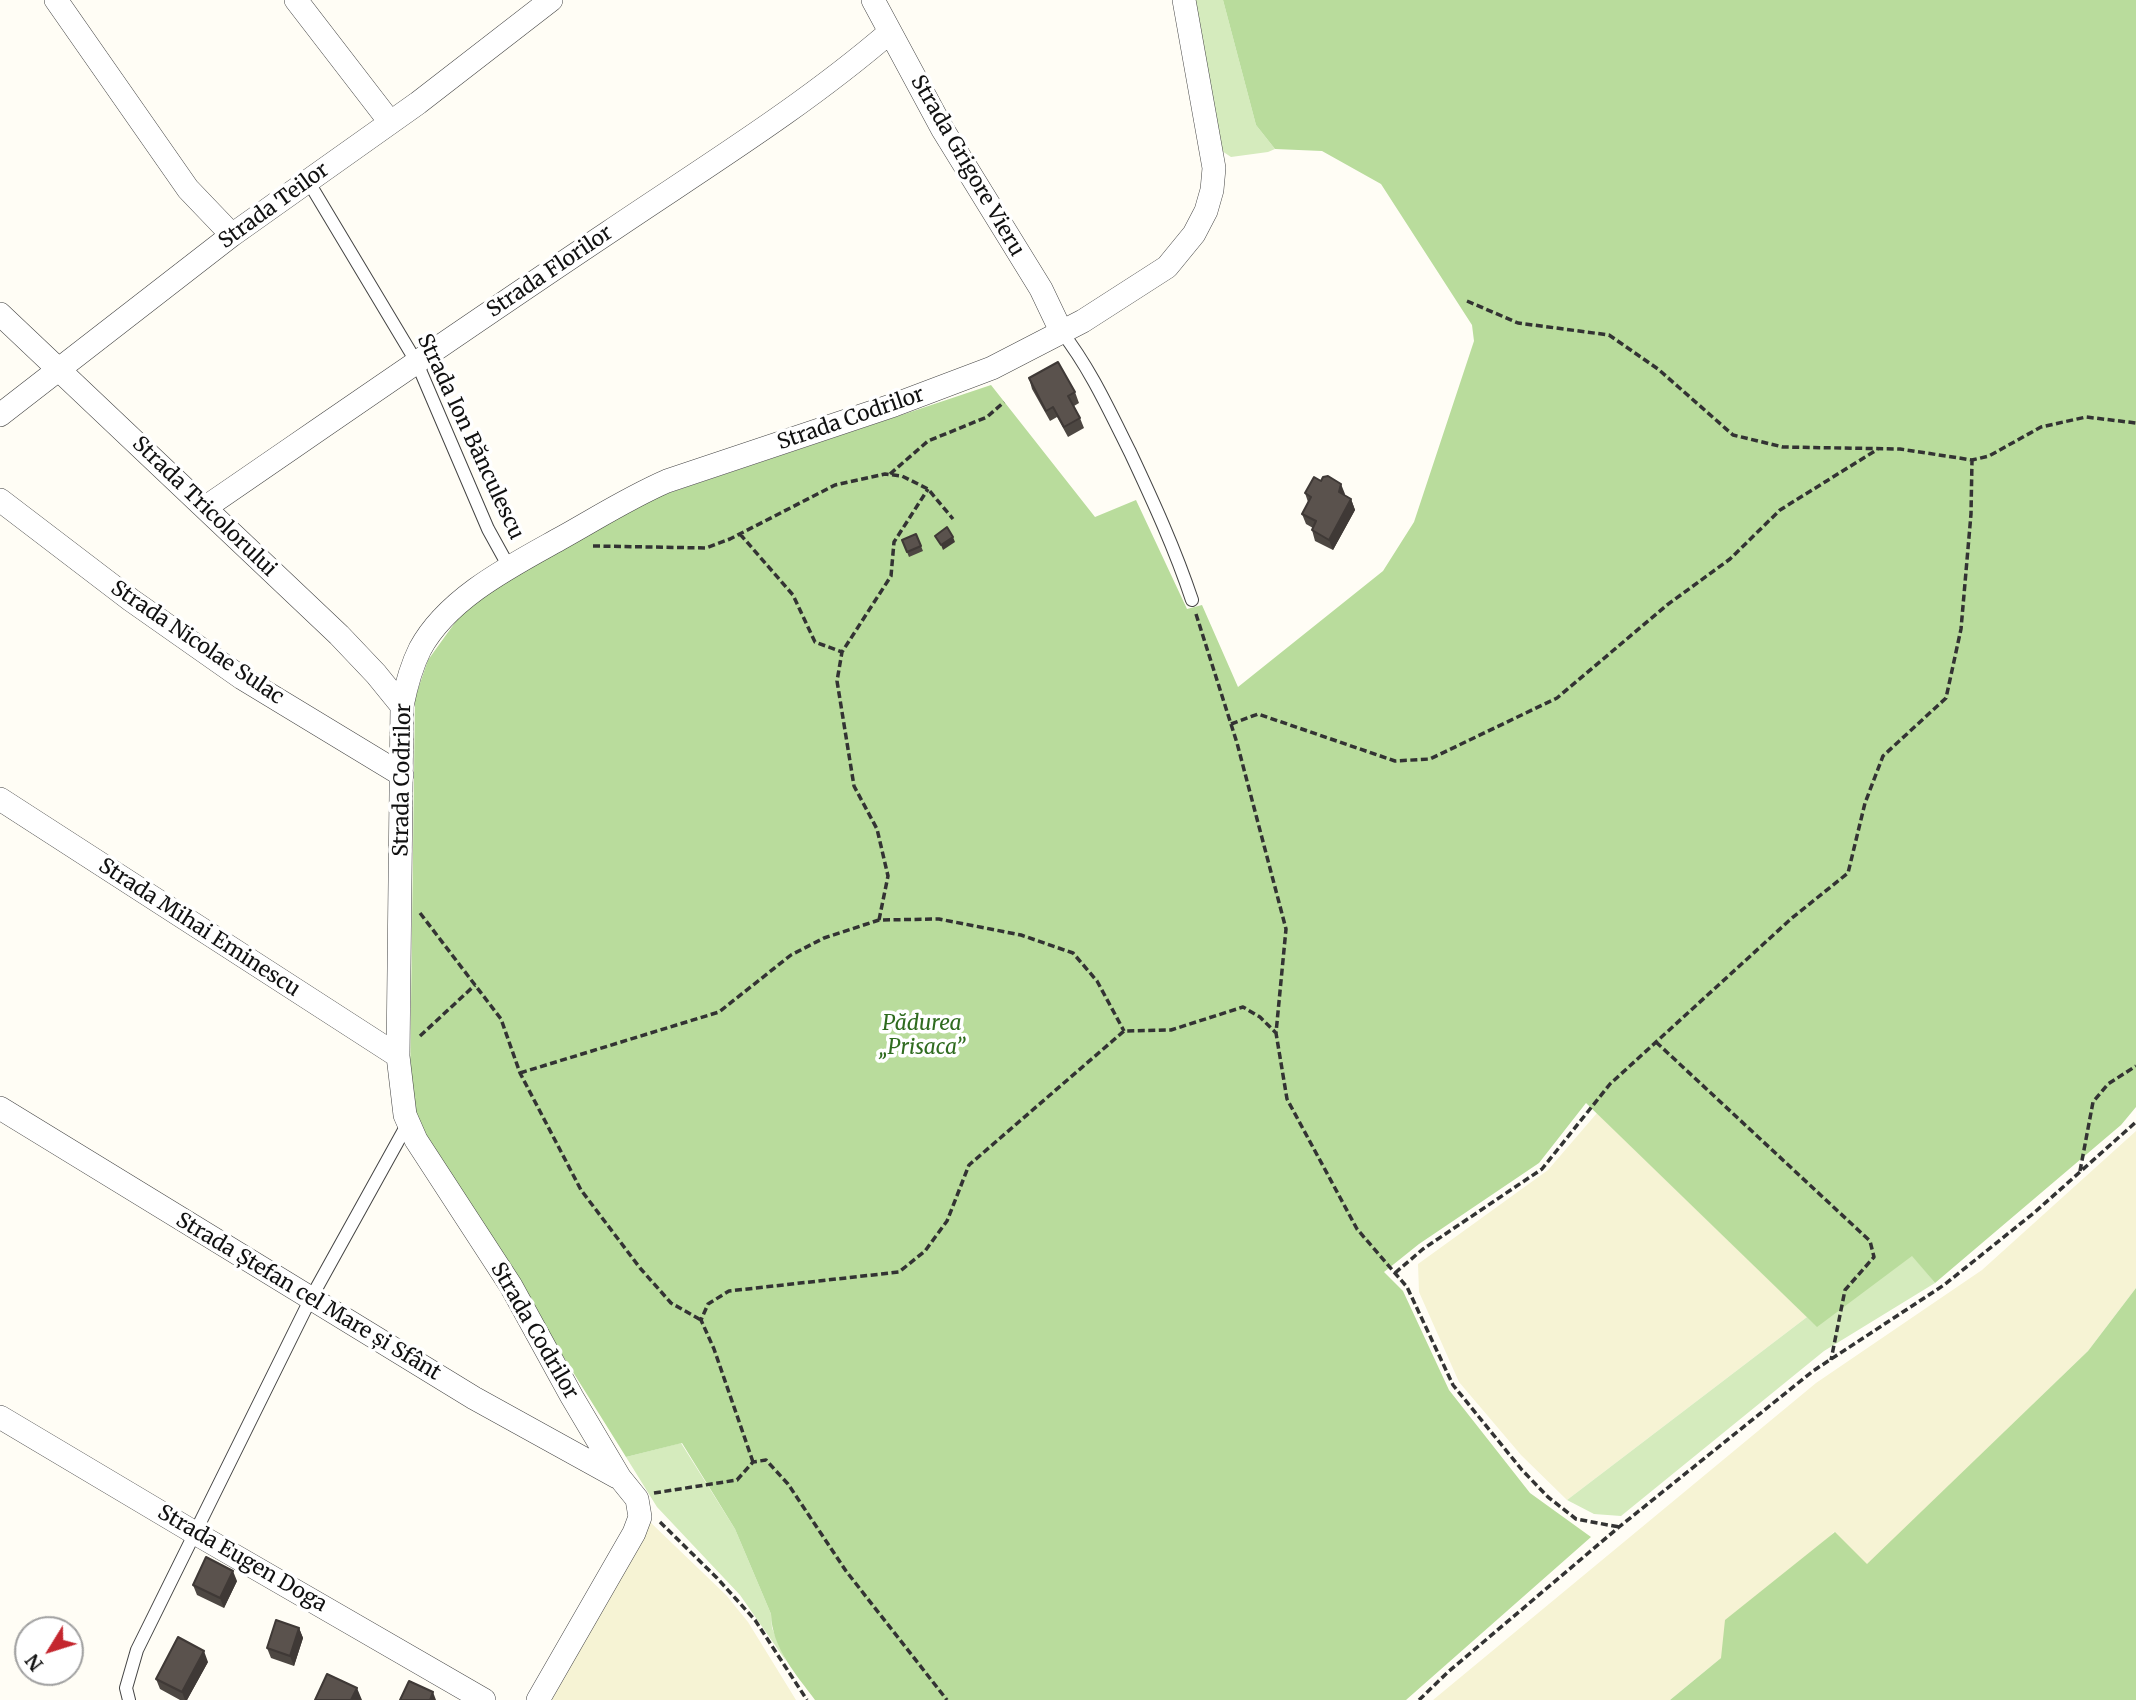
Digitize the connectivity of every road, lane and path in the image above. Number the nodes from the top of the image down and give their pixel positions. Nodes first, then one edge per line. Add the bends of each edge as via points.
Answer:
1 (56, 0) edge
2 (551, 0) edge
3 (873, 0) edge
4 (1184, 0) edge
5 (305, 3) edge
6 (890, 32) junction
7 (390, 122) junction
8 (308, 181) junction
9 (232, 234) junction
10 (1467, 301) dead end
11 (0, 314) edge
12 (1061, 331) junction
13 (417, 363) junction
14 (59, 369) junction
15 (1004, 402) dead end
16 (0, 415) edge
17 (2136, 423) edge
18 (1878, 449) junction
19 (1972, 460) junction
20 (890, 474) junction
21 (928, 489) junction
22 (0, 500) edge
23 (206, 507) junction
24 (953, 519) dead end
25 (740, 534) junction
26 (590, 546) dead end
27 (509, 566) junction
28 (1192, 600) joint
29 (842, 652) junction
30 (402, 705) junction
31 (1231, 724) junction
32 (402, 775) junction
33 (0, 799) edge
34 (400, 887) junction
35 (879, 920) junction
36 (475, 985) junction
37 (1125, 1031) junction
38 (1276, 1033) junction
39 (1656, 1042) junction
40 (398, 1056) junction
41 (2136, 1066) edge
42 (520, 1073) junction
43 (0, 1108) edge
44 (2136, 1122) edge
45 (408, 1123) junction
46 (2079, 1173) junction
47 (1395, 1273) junction
48 (311, 1298) junction
49 (701, 1320) junction
50 (1831, 1360) junction
51 (0, 1417) edge
52 (753, 1462) junction
53 (620, 1478) junction
54 (637, 1500) junction
55 (1619, 1527) junction
56 (195, 1533) junction
57 (129, 1700) edge
58 (484, 1700) edge
59 (538, 1700) edge
60 (807, 1700) edge
61 (947, 1700) edge
62 (1419, 1700) edge

1 - 9 street via 188,189
2 - 7 street, Strada Teilor
3 - 6 street, Strada Grigore Vieru
4 - 12 street, Strada Codrilor via 1214,168 1206,211 1167,267
5 - 7 street
6 - 12 street, Strada Grigore Vieru
6 - 13 street, Strada Florilor via 757,135
7 - 8 street, Strada Teilor
8 - 9 street, Strada Teilor
8 - 13 lane, Strada Ion Bănculescu
9 - 14 street, Strada Teilor
10 - 18 path via 1518,323 1609,335 1658,369 1733,435 1783,447
11 - 14 street, Strada Tricolorului
12 - 27 street, Strada Codrilor via 992,368 636,494
12 - 28 lane via 1098,386 1179,560
13 - 23 street, Strada Florilor
13 - 27 lane, Strada Ion Bănculescu
14 - 16 street, Strada Teilor
14 - 23 street, Strada Tricolorului
15 - 20 path via 986,417 928,441
17 - 19 path via 2086,416 2041,427 1989,456
18 - 19 path
18 - 31 path via 1780,510 1730,559 1667,605 1557,698 1430,759 1395,761 1258,715
19 - 39 path via 1961,629 1946,698 1884,756 1866,803 1849,873 1792,918
20 - 21 path
20 - 25 path via 835,485
21 - 24 path
21 - 29 path via 894,542 891,576
22 - 32 street, Strada Nicolae Sulac via 242,678
23 - 30 street, Strada Tricolorului via 339,635
25 - 26 path via 706,548
25 - 29 path via 793,595 815,642
27 - 30 street, Strada Codrilor via 456,607 421,647
28 - 31 path
29 - 35 path via 837,681 854,786 877,829 888,876
30 - 32 street, Strada Codrilor
31 - 38 path via 1286,929
32 - 34 street, Strada Codrilor
33 - 40 street, Strada Mihai Eminescu
34 - 36 path
34 - 40 street, Strada Codrilor
35 - 37 path via 939,919 1021,935 1073,953 1097,981
35 - 42 path via 824,938 791,955 719,1012
36 - 40 path
36 - 42 path via 501,1019
37 - 38 path via 1171,1030 1243,1007
37 - 49 path via 969,1165 947,1220 925,1251 899,1272 729,1291 708,1304
38 - 47 path via 1287,1099 1357,1229
39 - 47 path via 1610,1084 1542,1169
39 - 50 path via 1870,1241 1874,1257 1845,1290
40 - 45 street, Strada Codrilor
41 - 46 path via 2108,1084 2093,1102
42 - 49 path via 580,1190 671,1303
43 - 48 street, Strada Ștefan cel Mare și Sfânt
44 - 46 path
45 - 48 lane
45 - 53 street, Strada Codrilor via 511,1286
46 - 50 path via 1944,1285
47 - 55 path via 1407,1287 1453,1385 1522,1470 1576,1518
48 - 53 street, Strada Ștefan cel Mare și Sfânt via 474,1398
48 - 56 lane
49 - 52 path
50 - 55 path
51 - 56 street, Strada Eugen Doga
52 - 54 path via 737,1480 662,1490
52 - 61 path via 766,1460 788,1483 846,1571
53 - 54 street, Strada Codrilor
54 - 59 street via 640,1517 634,1533
54 - 60 path via 755,1620
55 - 62 path
56 - 57 lane via 136,1650 126,1688
56 - 58 street, Strada Eugen Doga

